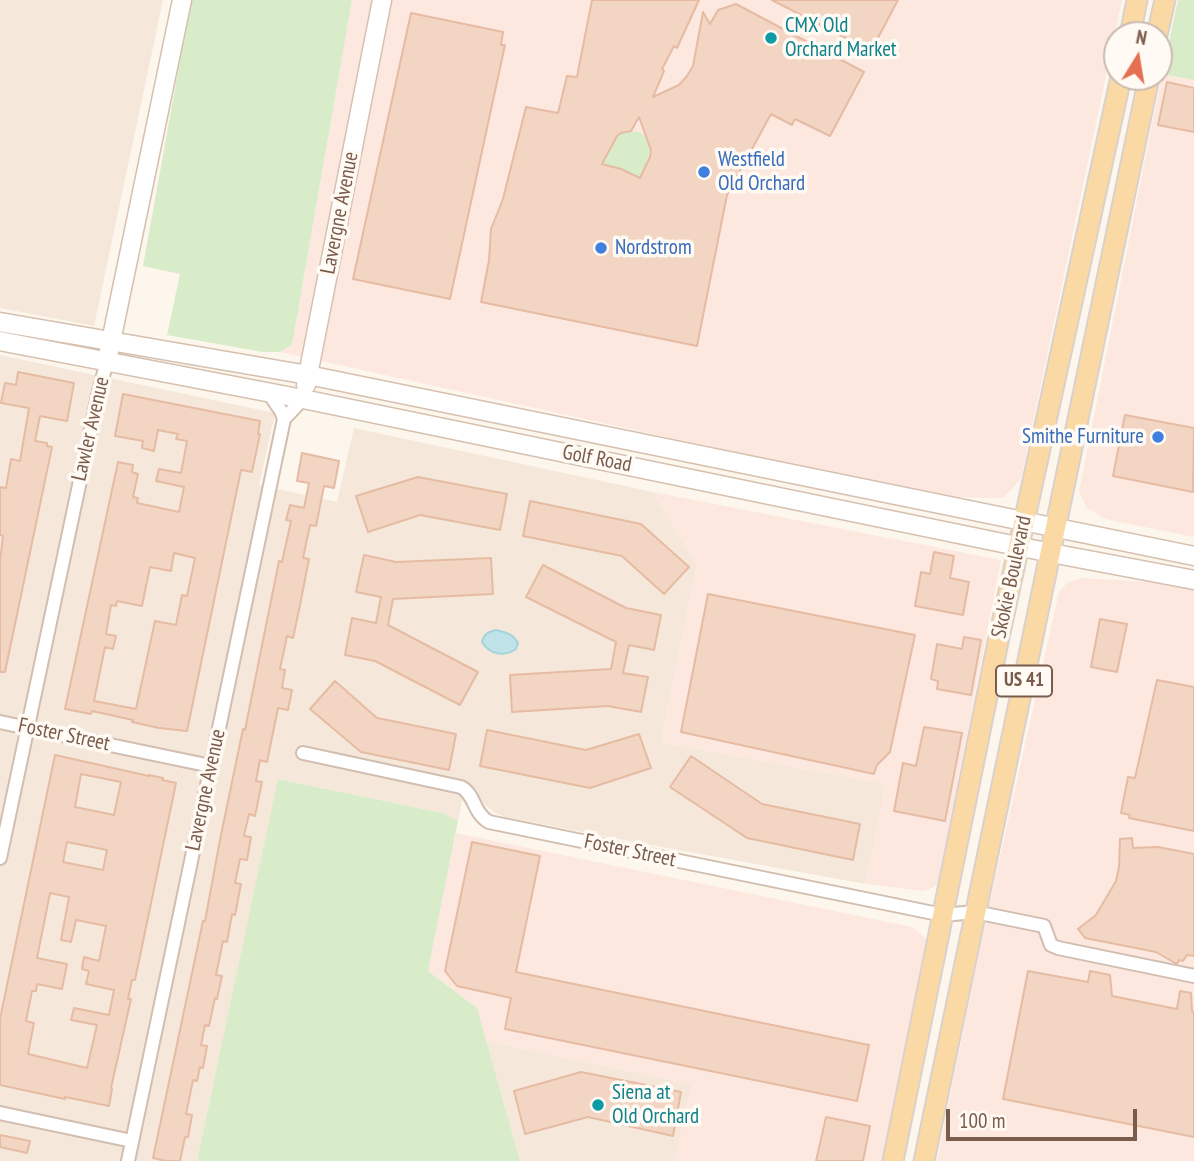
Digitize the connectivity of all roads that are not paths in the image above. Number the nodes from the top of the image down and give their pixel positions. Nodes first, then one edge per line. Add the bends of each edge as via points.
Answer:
1 (182, 0) edge
2 (382, 0) edge
3 (1137, 0) edge
4 (1164, 0) edge
5 (1133, 21) edge
6 (1160, 21) edge
7 (1118, 91) edge
8 (1146, 91) edge
9 (0, 322) edge
10 (0, 341) edge
11 (111, 342) junction
12 (107, 361) junction
13 (308, 375) junction
14 (268, 392) junction
15 (303, 399) junction
16 (284, 419) junction
17 (1023, 523) junction
18 (1056, 529) junction
19 (1018, 546) junction
20 (1051, 553) junction
21 (1194, 556) edge
22 (1194, 580) edge
23 (0, 722) edge
24 (27, 727) junction
25 (303, 753) dead end
26 (211, 766) junction
27 (0, 858) edge
28 (975, 912) junction
29 (943, 915) junction
30 (1194, 976) edge
31 (0, 1113) edge
32 (132, 1141) junction
33 (128, 1161) edge
34 (893, 1161) edge
35 (924, 1161) edge

1 - 11 main road, Lawler Avenue
2 - 13 main road, Lavergne Avenue
3 - 5 main road
4 - 6 main road
7 - 17 main road, Skokie Boulevard / US 41
8 - 18 main road, Skokie Boulevard / US 41
9 - 11 main road, Golf Road
10 - 12 main road, Golf Road
11 - 12 main road, Lawler Avenue
11 - 13 main road, Golf Road
12 - 14 main road, Golf Road
12 - 24 street, Lawler Avenue
13 - 15 main road, Lavergne Avenue
13 - 17 main road, Golf Road
14 - 15 main road, Golf Road
14 - 16 street
15 - 16 street
15 - 19 main road, Golf Road
16 - 26 street, Lavergne Avenue
17 - 18 main road, Golf Road
17 - 19 main road, Skokie Boulevard / US 41
18 - 20 main road, Skokie Boulevard / US 41
18 - 21 main road, Golf Road
19 - 20 main road, Golf Road
19 - 29 main road, Skokie Boulevard / US 41
20 - 22 main road, Golf Road
20 - 28 main road, Skokie Boulevard / US 41
23 - 24 street, Foster Street
24 - 26 street, Foster Street
24 - 27 street, Lawler Avenue
25 - 29 street, Foster Street via 467,789 489,822
26 - 32 street, Lavergne Avenue
28 - 29 street, Foster Street
28 - 30 street, Foster Street via 1044,926 1051,945 1058,948
28 - 35 main road, Skokie Boulevard / US 41
29 - 34 main road, Skokie Boulevard / US 41
31 - 32 street
32 - 33 street, Lavergne Avenue

